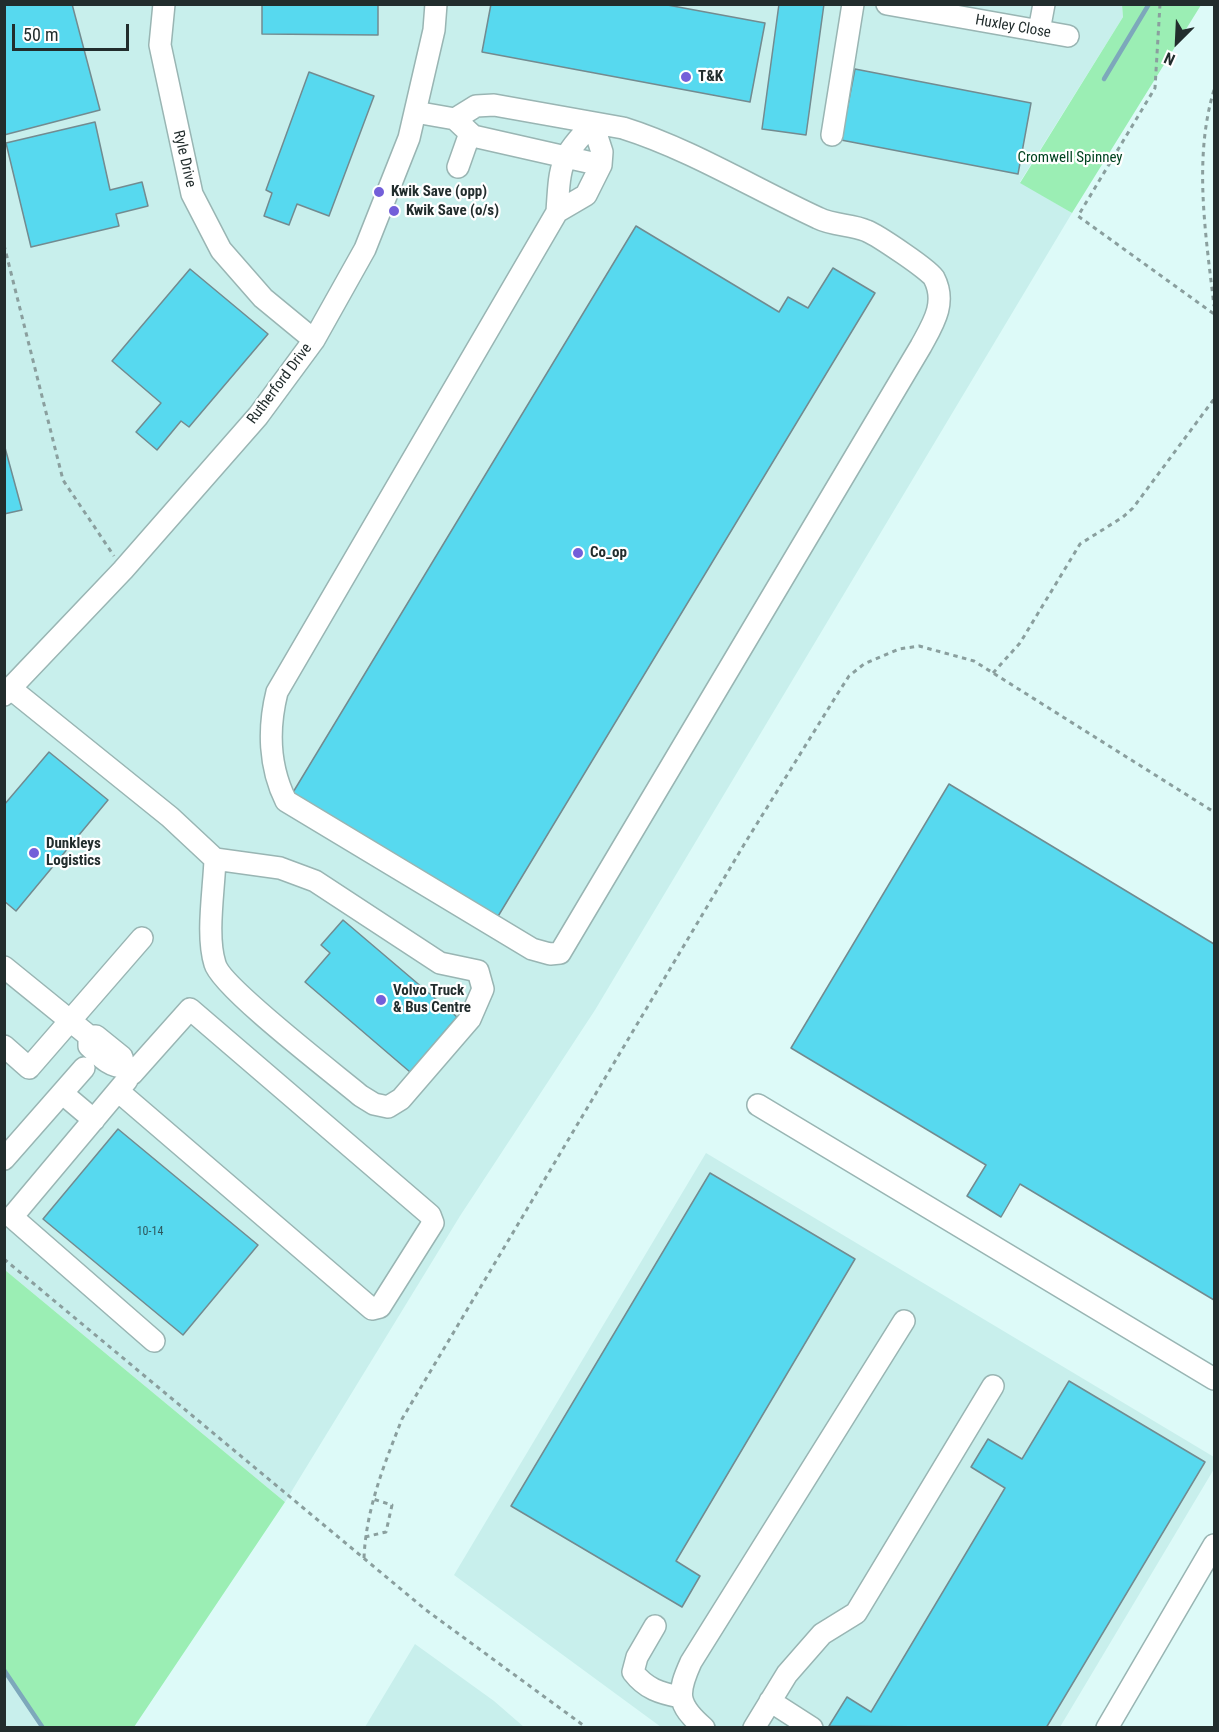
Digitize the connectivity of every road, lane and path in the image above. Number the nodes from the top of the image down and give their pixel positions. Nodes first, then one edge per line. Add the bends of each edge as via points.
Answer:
1 (164, 4) edge
2 (436, 4) edge
3 (853, 4) edge
4 (887, 4) edge
5 (1044, 4) edge
6 (1160, 4) edge
7 (1039, 31) junction
8 (1068, 36) dead end
9 (1215, 90) edge
10 (415, 112) junction
11 (593, 124) junction
12 (463, 126) junction
13 (832, 135) dead end
14 (564, 157) junction
15 (601, 165) junction
16 (458, 167) dead end
17 (557, 212) junction
18 (4, 245) edge
19 (1215, 306) edge
20 (1215, 314) edge
21 (314, 340) junction
22 (1215, 399) edge
23 (123, 570) junction
24 (993, 673) junction
25 (7, 692) edge
26 (1215, 812) edge
27 (215, 859) junction
28 (142, 938) dead end
29 (4, 968) edge
30 (71, 1022) junction
31 (4, 1046) edge
32 (84, 1068) dead end
33 (128, 1071) junction
34 (118, 1091) junction
35 (62, 1093) junction
36 (758, 1105) dead end
37 (94, 1120) junction
38 (4, 1160) edge
39 (8, 1214) edge
40 (4, 1259) edge
41 (904, 1321) dead end
42 (154, 1341) dead end
43 (1215, 1378) edge
44 (993, 1386) dead end
45 (373, 1499) junction
46 (365, 1537) junction
47 (1215, 1545) edge
48 (364, 1558) junction
49 (655, 1626) dead end
50 (680, 1697) junction
51 (770, 1701) junction
52 (587, 1728) edge
53 (704, 1728) edge
54 (754, 1728) edge
55 (812, 1728) edge
56 (1107, 1728) edge

1 - 21 street, Ryle Drive via 160,45 192,194 221,250 263,298
2 - 10 street, Rutherford Drive
3 - 13 street
4 - 7 street, Huxley Close
5 - 7 street
6 - 20 path via 1155,88 1078,216
7 - 8 street, Huxley Close
9 - 19 path via 1205,119 1203,163
10 - 12 street
10 - 21 street, Rutherford Drive via 409,138 365,249
11 - 12 street via 494,105 476,106
11 - 14 street
11 - 15 street via 602,152
11 - 17 street via 644,135 827,222 867,231 934,276 940,294 938,316 915,356 560,953 550,954 532,949 286,801 278,785 271,735 277,692
12 - 14 street
12 - 16 street
14 - 15 street
14 - 17 street
15 - 17 street via 586,195
18 - 23 path via 63,480
21 - 23 street, Rutherford Drive via 258,416
22 - 24 path via 1133,508 1080,544 1020,643
23 - 25 street, Rutherford Drive
24 - 26 path
24 - 45 path via 974,661 919,646 880,656 849,676 738,853 434,1362 402,1419
25 - 27 street via 170,817
27 - 27 street via 280,867 315,881 440,963 478,971 483,989 470,1019 401,1099 388,1107 361,1096 245,999 215,967
28 - 30 street
29 - 30 street
30 - 31 street via 29,1068
30 - 33 street via 122,1057
32 - 35 street
33 - 34 street
33 - 34 street via 190,1009 430,1215 432,1223 380,1307 372,1310
34 - 37 street
35 - 37 street
35 - 38 street
36 - 43 street
37 - 39 street
39 - 42 street
40 - 48 path
41 - 50 street via 691,1662 680,1685
44 - 51 street via 856,1613 822,1634
45 - 46 path
45 - 46 path via 392,1505 386,1532
46 - 48 path
47 - 56 street
48 - 52 path via 426,1610
49 - 50 street via 633,1672 658,1693
50 - 53 street via 685,1709
51 - 54 street
51 - 55 street

